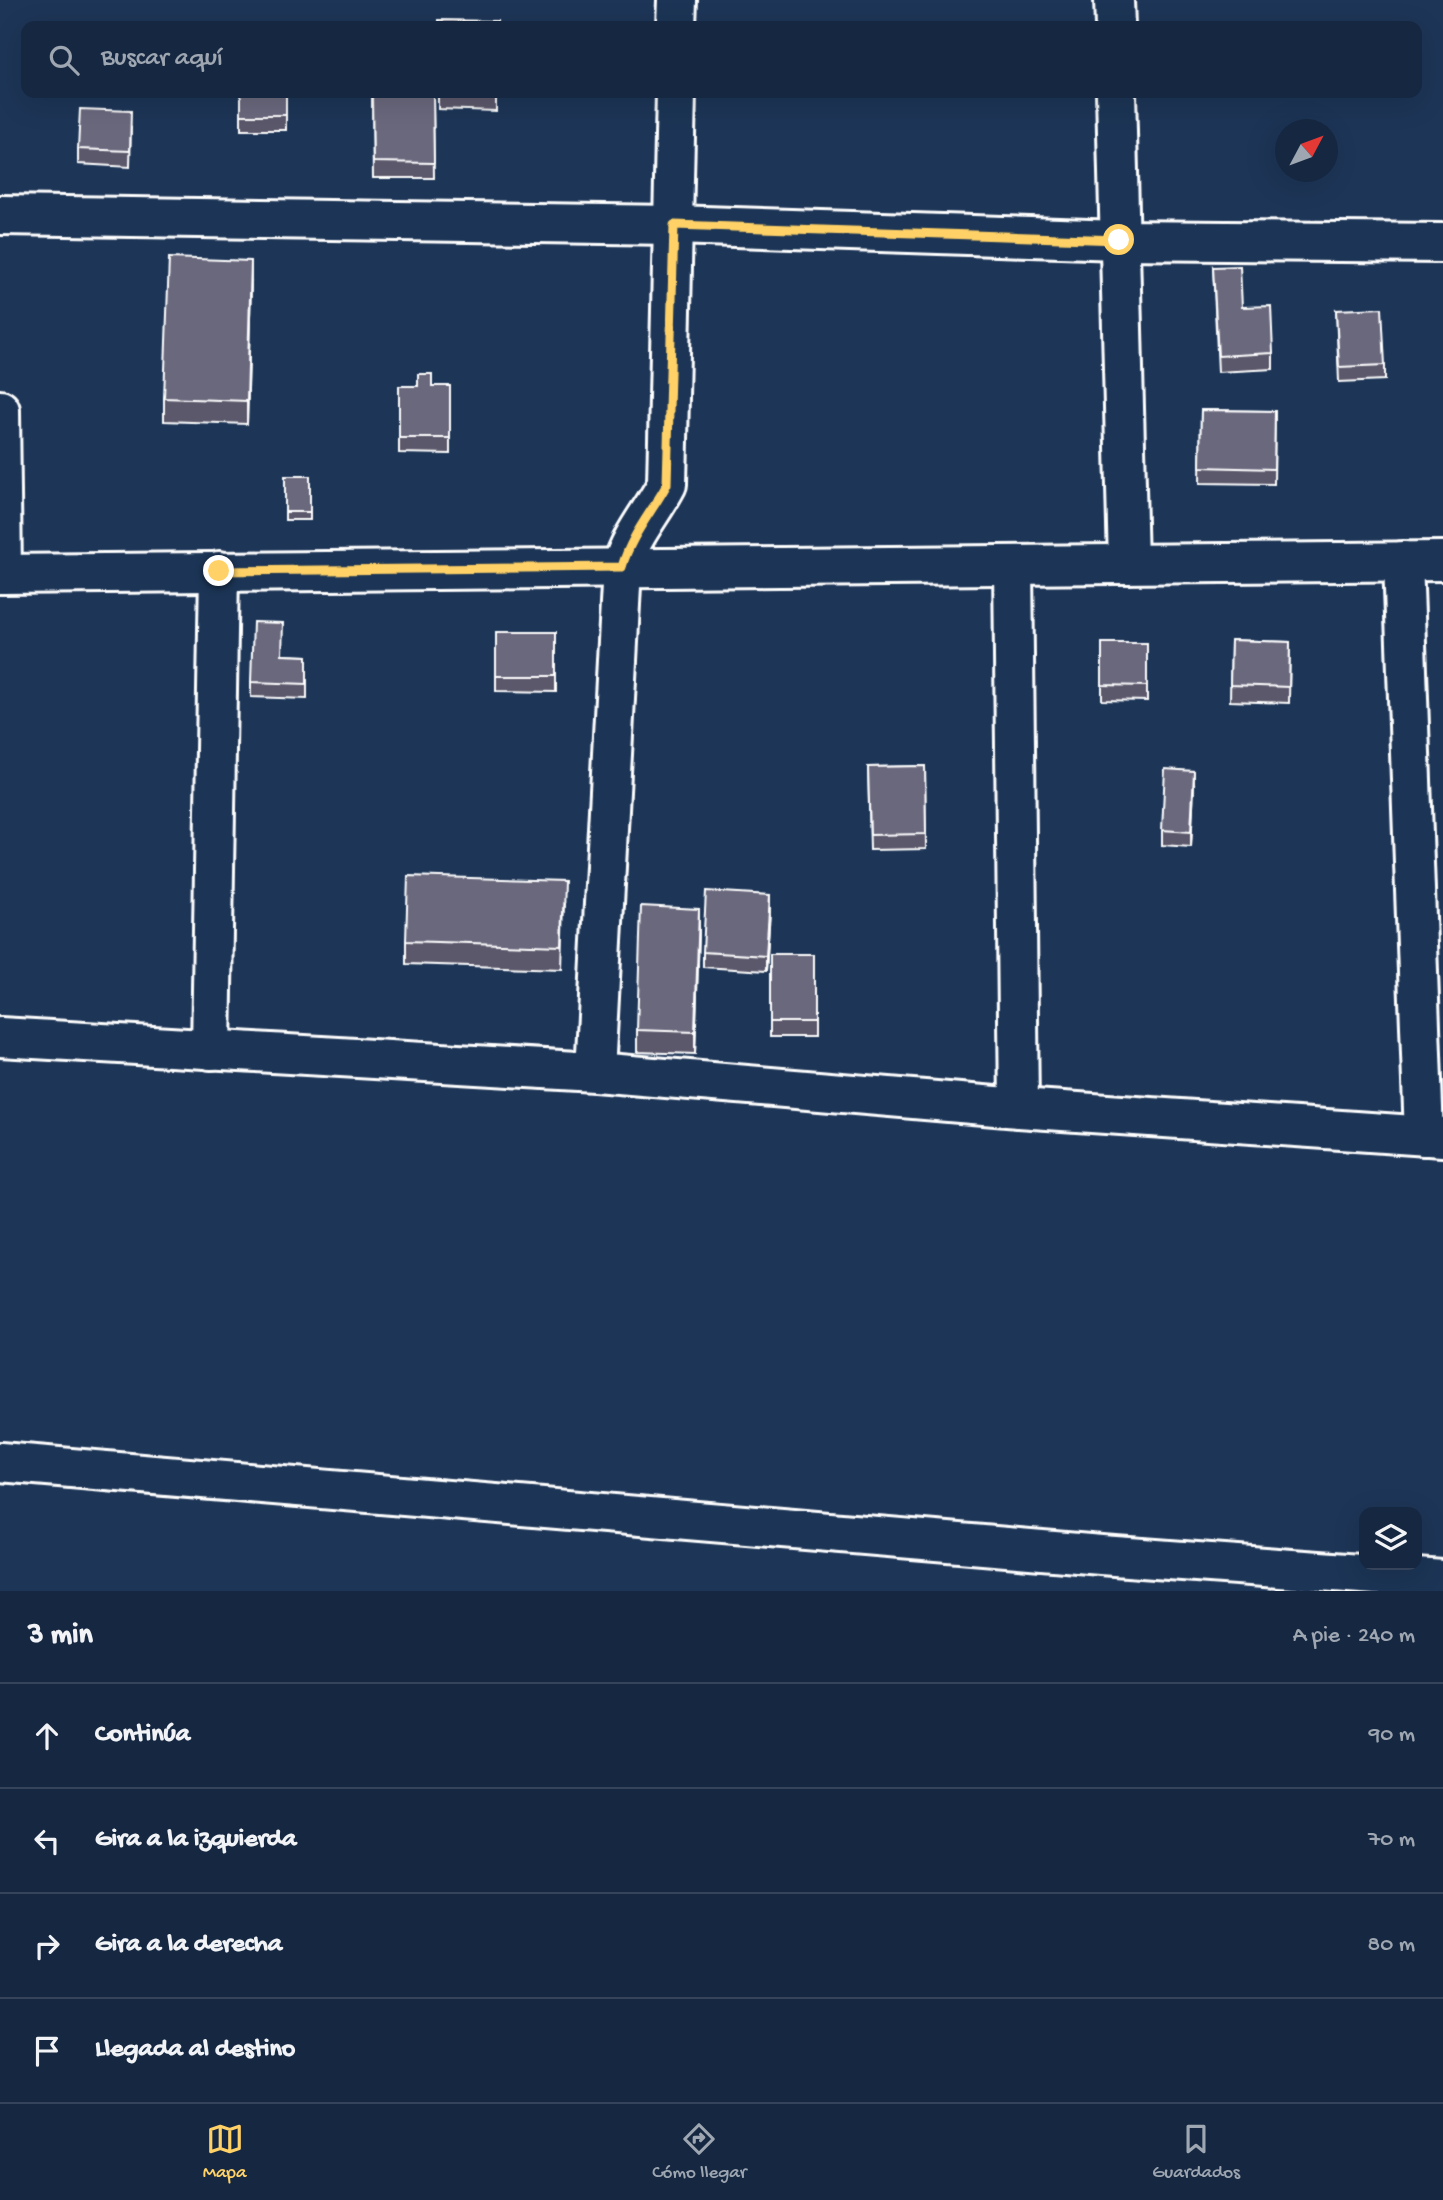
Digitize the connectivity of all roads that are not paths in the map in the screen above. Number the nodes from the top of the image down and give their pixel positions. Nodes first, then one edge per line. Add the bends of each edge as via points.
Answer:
1 (677, 0) edge
2 (1114, 0) edge
3 (676, 21) edge
4 (1115, 21) edge
5 (676, 98) edge
6 (1116, 98) edge
7 (0, 215) edge
8 (674, 225) junction
9 (1119, 240) junction
10 (1443, 243) edge
11 (0, 410) edge
12 (1403, 561) junction
13 (1443, 561) edge
14 (1128, 564) junction
15 (1013, 565) junction
16 (622, 567) junction
17 (219, 571) junction
18 (1, 574) edge
19 (0, 1037) edge
20 (211, 1050) junction
21 (595, 1072) junction
22 (1019, 1108) junction
23 (1434, 1136) edge
24 (0, 1462) edge
25 (1443, 1580) edge

1 - 3 street
2 - 4 street
5 - 8 street
6 - 9 street
7 - 8 street
8 - 9 street
8 - 16 street via 667,484 633,536
9 - 10 street
9 - 14 street
11 - 18 street
12 - 13 street
12 - 14 street
12 - 23 street
14 - 15 street
15 - 16 street
15 - 22 street
16 - 17 street
16 - 21 street
17 - 18 street
17 - 20 street
19 - 20 street
20 - 21 street
21 - 22 street
22 - 23 street
24 - 25 street

